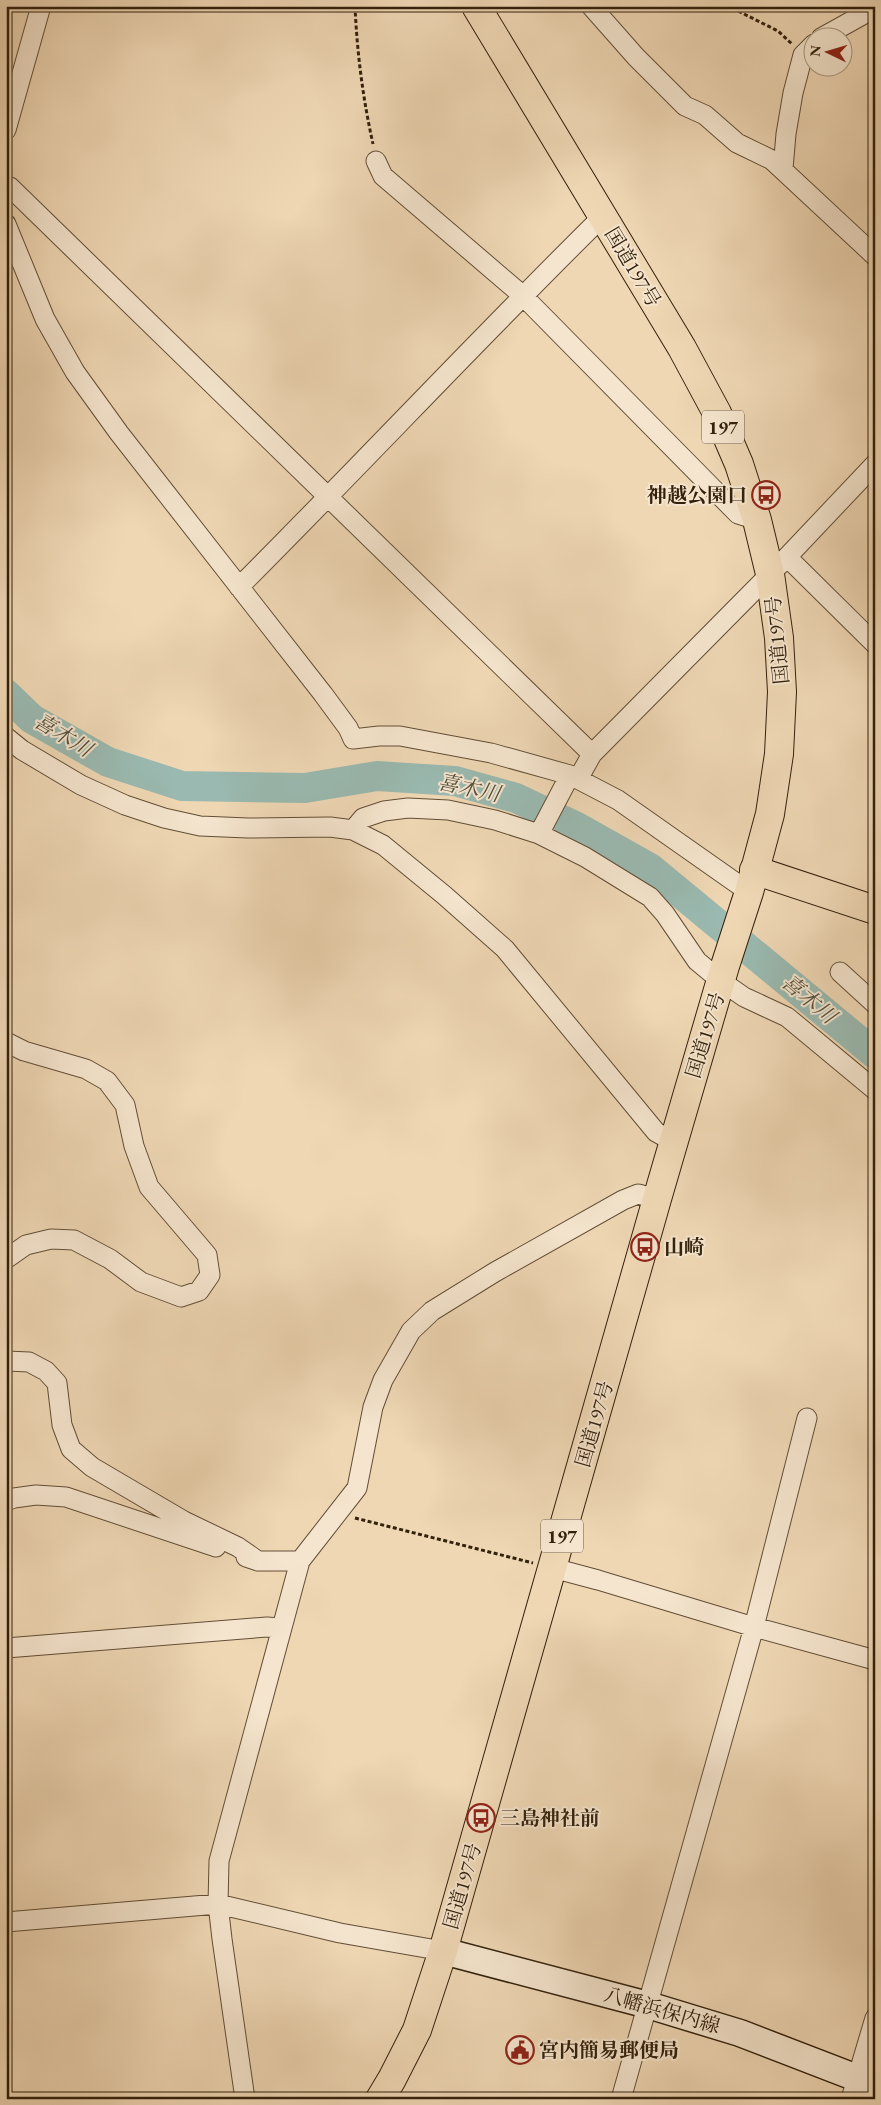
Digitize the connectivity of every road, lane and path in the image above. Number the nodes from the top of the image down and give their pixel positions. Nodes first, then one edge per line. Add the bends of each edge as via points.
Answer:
1 (41, 6) edge
2 (355, 6) edge
3 (476, 6) edge
4 (591, 6) edge
5 (734, 6) edge
6 (875, 8) edge
7 (839, 28) edge
8 (804, 47) edge
9 (804, 62) edge
10 (6, 130) edge
11 (376, 161) joint
12 (783, 169) junction
13 (6, 186) edge
14 (602, 217) junction
15 (6, 224) edge
16 (875, 256) edge
17 (522, 295) junction
18 (875, 464) edge
19 (328, 498) junction
20 (757, 520) junction
21 (778, 565) junction
22 (239, 587) junction
23 (875, 644) edge
24 (6, 737) edge
25 (592, 754) junction
26 (572, 779) junction
27 (353, 830) junction
28 (541, 831) junction
29 (749, 888) junction
30 (875, 910) edge
31 (840, 972) dead end
32 (723, 974) junction
33 (875, 1004) edge
34 (6, 1042) edge
35 (875, 1090) edge
36 (674, 1142) junction
37 (657, 1198) junction
38 (6, 1259) edge
39 (6, 1362) edge
40 (807, 1418) dead end
41 (6, 1501) edge
42 (338, 1514) junction
43 (258, 1561) junction
44 (300, 1561) junction
45 (553, 1568) junction
46 (754, 1627) junction
47 (280, 1628) junction
48 (6, 1648) edge
49 (875, 1660) edge
50 (218, 1904) junction
51 (6, 1922) edge
52 (444, 1951) junction
53 (648, 2005) junction
54 (875, 2018) edge
55 (861, 2087) edge
56 (244, 2099) edge
57 (380, 2099) edge
58 (621, 2099) edge

1 - 10 street
2 - 11 path via 366,114
3 - 14 highway, 国道197号 / 197
4 - 12 street via 685,106 705,115 737,143 760,153
5 - 8 path
6 - 7 street
9 - 12 street via 791,102
11 - 17 street via 383,176
12 - 16 street
13 - 19 street
14 - 17 street
14 - 20 highway, 国道197号 / 197 via 682,348 717,413 739,464
15 - 22 street via 45,319 76,372 119,433
17 - 19 street
17 - 20 street via 738,514
18 - 21 street
19 - 22 street
19 - 25 street
20 - 21 highway, 国道197号 / 197
21 - 23 street
21 - 25 street
21 - 29 highway, 国道197号 / 197 via 782,692 776,780
22 - 26 street via 354,739 400,736 491,753
24 - 27 street via 81,785 164,818 200,826
25 - 26 street
26 - 28 street
26 - 29 street via 618,800
27 - 28 street via 363,818 408,808 448,810
27 - 36 street via 384,845 505,949 656,1132
28 - 32 street via 650,897 697,960
29 - 30 highway
29 - 32 highway, 国道197号 / 197
31 - 33 street
32 - 35 street via 744,997 787,1017
32 - 36 highway, 国道197号 / 197
34 - 38 street via 24,1051 86,1069 107,1081 125,1105 134,1146 149,1187 207,1255 210,1275 199,1292 181,1297 142,1282 74,1240 51,1239 26,1245
36 - 37 highway, 国道197号 / 197
37 - 42 street via 638,1194 623,1200 494,1272 432,1311 411,1331 383,1380 373,1407 357,1488
37 - 45 highway, 国道197号 / 197
39 - 43 street via 29,1362 46,1371 57,1383 62,1425 71,1449 92,1467 184,1521 238,1546
40 - 46 street
41 - 43 street via 36,1494 66,1497
42 - 44 street
42 - 45 path
43 - 44 street
44 - 47 street
45 - 46 street
45 - 52 highway, 国道197号 / 197
46 - 49 street
46 - 53 street
47 - 48 street
47 - 50 street via 219,1861
50 - 51 street
50 - 52 street via 340,1933
50 - 56 street
52 - 53 main road, 八幡浜保内線
52 - 57 highway, 国道197号 / 197 via 416,2030
53 - 55 main road, 八幡浜保内線 via 740,2033
53 - 58 street
54 - 55 street

